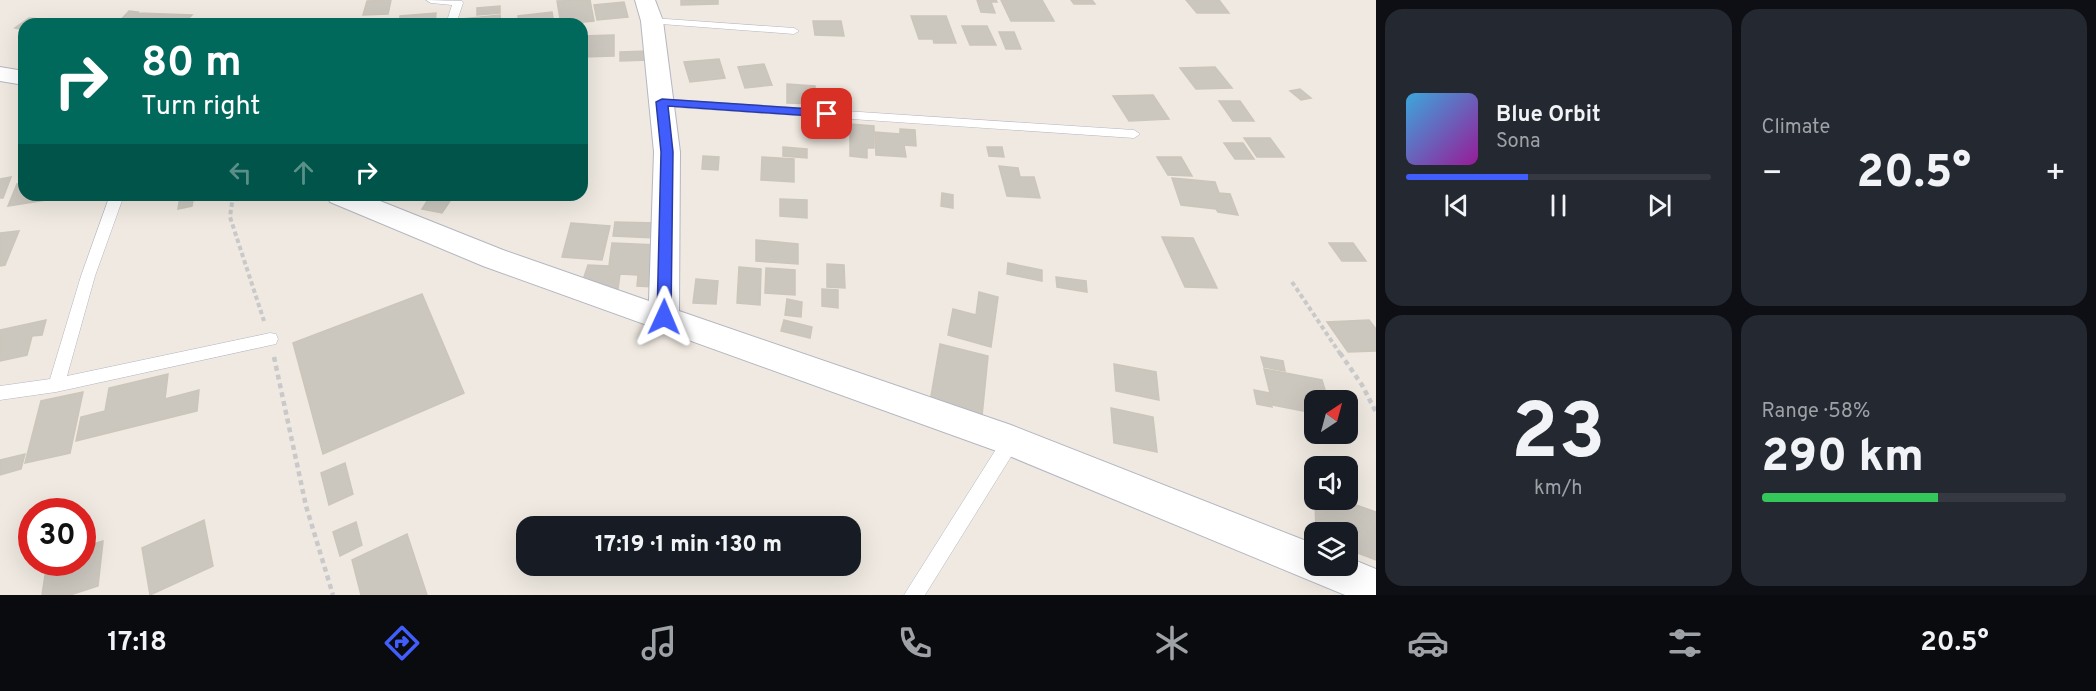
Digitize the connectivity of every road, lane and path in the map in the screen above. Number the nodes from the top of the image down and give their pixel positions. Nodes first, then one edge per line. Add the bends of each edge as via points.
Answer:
1 (431, 0) edge
2 (649, 10) edge
3 (453, 18) edge
4 (794, 31) dead end
5 (0, 74) edge
6 (18, 77) edge
7 (662, 102) junction
8 (1134, 134) dead end
9 (115, 201) edge
10 (232, 201) edge
11 (354, 201) edge
12 (1292, 282) dead end
13 (664, 317) junction
14 (270, 339) junction
15 (56, 386) junction
16 (0, 393) edge
17 (1376, 412) edge
18 (1011, 441) junction
19 (1304, 559) edge
20 (1345, 576) edge
21 (1376, 588) edge
22 (333, 595) edge
23 (915, 595) edge

1 - 3 lane via 458,3
2 - 4 lane
2 - 7 street
5 - 6 street
7 - 8 lane
7 - 13 street via 667,152
9 - 15 lane
10 - 14 path via 230,217
11 - 13 street via 493,258
12 - 17 path
13 - 18 street
14 - 15 lane
14 - 22 path via 306,506
15 - 16 lane
18 - 19 street
18 - 23 lane
20 - 21 street

